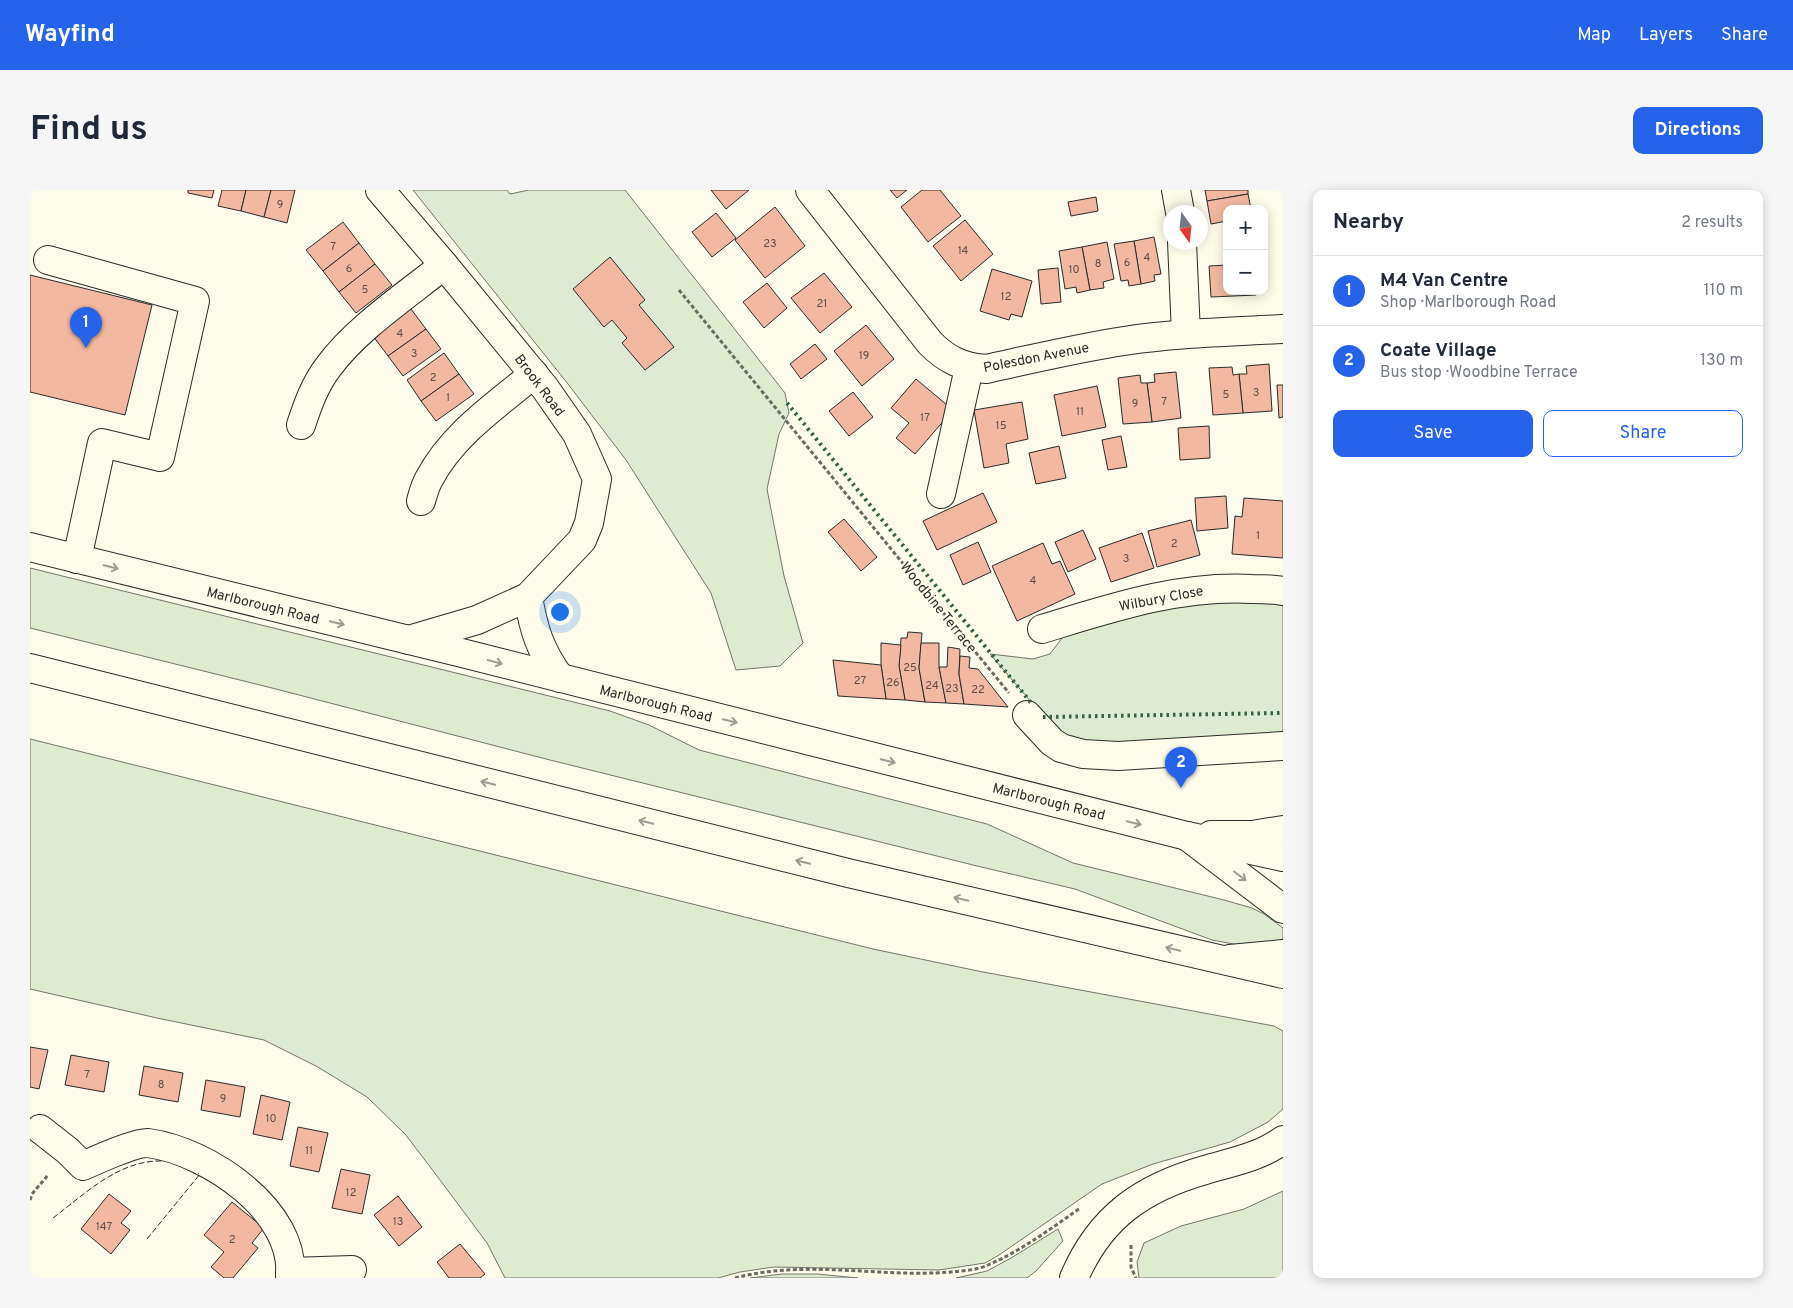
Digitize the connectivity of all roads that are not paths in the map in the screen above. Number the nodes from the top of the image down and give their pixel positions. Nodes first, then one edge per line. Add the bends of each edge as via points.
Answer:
1 (380, 190) edge
2 (810, 190) edge
3 (1176, 190) edge
4 (1179, 205) edge
5 (1182, 250) edge
6 (48, 260) dead end
7 (444, 265) junction
8 (1283, 329) edge
9 (1186, 334) junction
10 (970, 368) junction
11 (534, 374) junction
12 (301, 425) dead end
13 (941, 494) dead end
14 (421, 501) dead end
15 (30, 548) edge
16 (77, 559) junction
17 (1283, 591) edge
18 (528, 597) junction
19 (1042, 629) dead end
20 (409, 640) junction
21 (30, 668) edge
22 (560, 678) junction
23 (1027, 714) road end
24 (1283, 746) edge
25 (1283, 830) edge
26 (1187, 836) junction
27 (1283, 857) edge
28 (1283, 909) edge
29 (1283, 954) edge
30 (1220, 960) junction
31 (1283, 974) edge
32 (40, 1129) dead end
33 (1283, 1140) edge
34 (352, 1270) dead end
35 (290, 1275) edge
36 (1074, 1278) edge

1 - 7 main road, Brook Road
2 - 10 main road, Polesdon Avenue via 930,342 940,353
3 - 4 main road
5 - 9 main road
6 - 16 main road via 195,301 160,457 102,443
7 - 11 main road, Brook Road
7 - 12 main road via 349,341 319,382
8 - 9 main road, Polesdon Avenue
9 - 10 main road, Polesdon Avenue via 1109,343 986,369
10 - 13 main road
11 - 14 main road via 471,426 445,454 428,480
11 - 18 main road, Brook Road via 576,434 597,479 589,523 582,540
15 - 16 main road, Marlborough Road
16 -> 20 main road, Marlborough Road
17 - 19 main road, Wilbury Close via 1215,588 1178,593 1125,604
18 - 20 main road, Brook Road via 477,620
18 - 22 main road via 538,640
20 -> 22 main road, Marlborough Road
30 -> 21 main road via 848,873
22 -> 26 main road, Marlborough Road
23 - 24 main road via 1052,742 1083,754 1118,756
25 - 26 main road via 1252,835
26 - 27 main road, Marlborough Road
26 -> 28 main road
29 - 30 main road
30 - 31 main road
32 - 35 main road via 83,1166 146,1143 179,1151 227,1175 247,1190 274,1224 288,1250
33 - 36 main road via 1255,1155 1182,1176 1131,1204 1114,1216 1102,1231
34 - 35 main road

